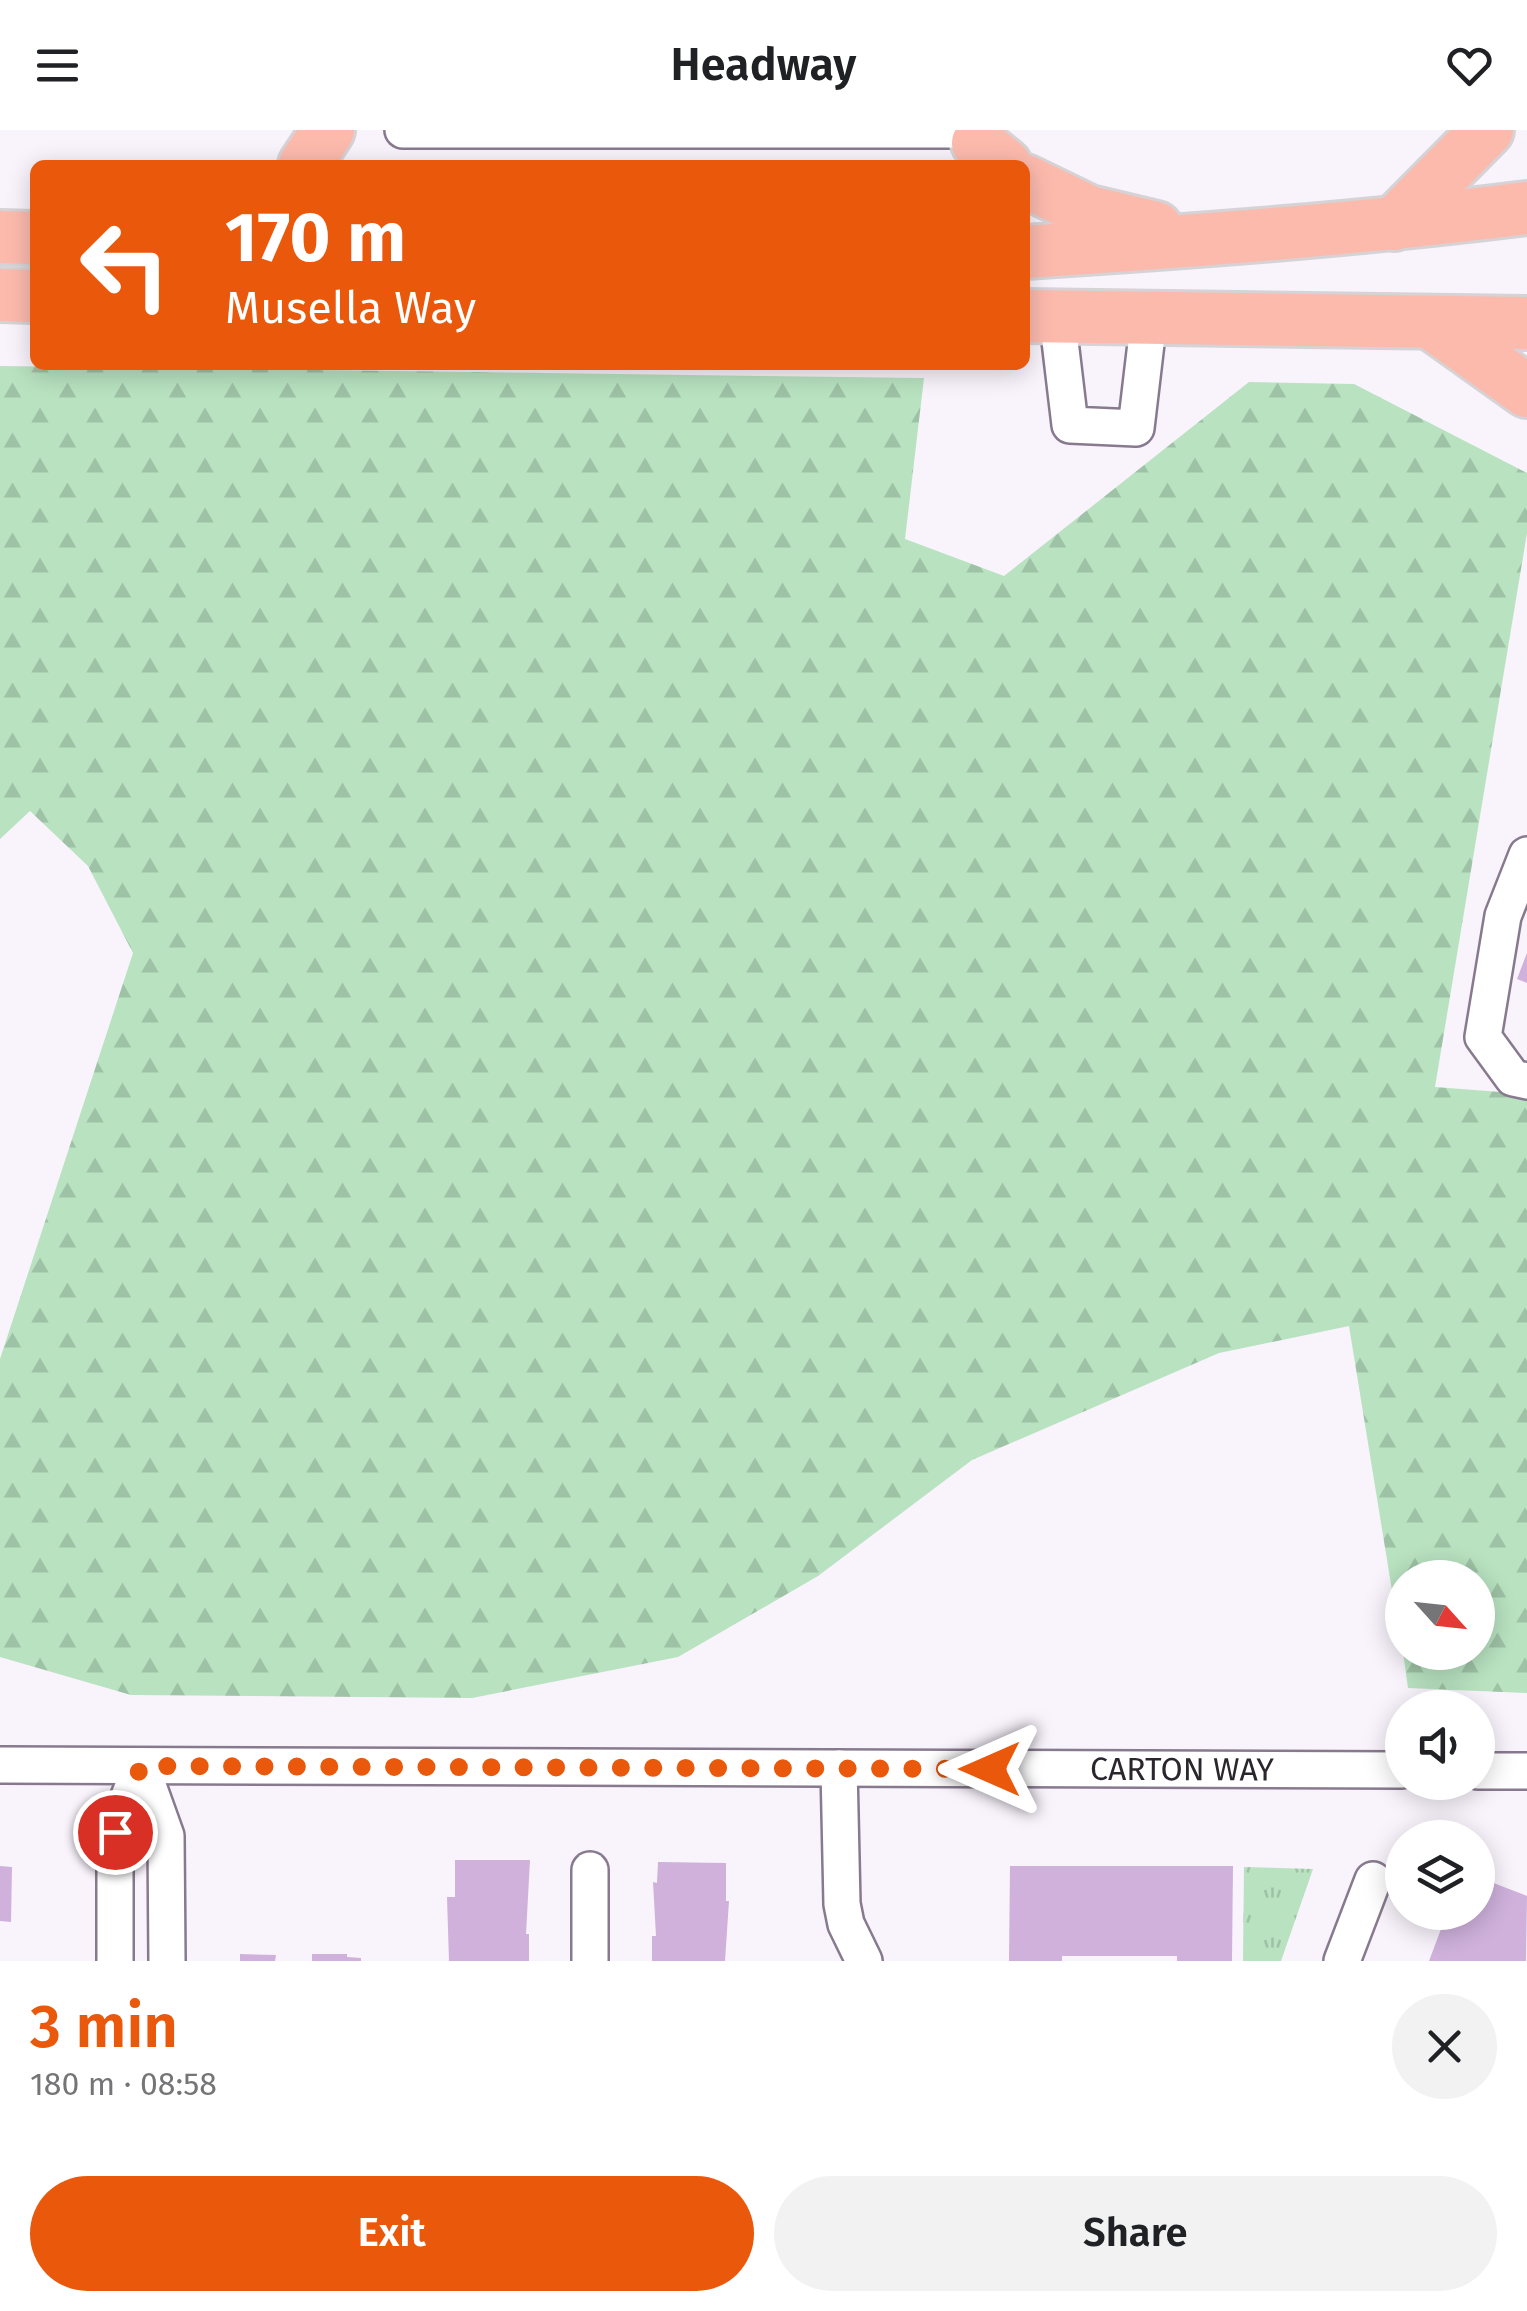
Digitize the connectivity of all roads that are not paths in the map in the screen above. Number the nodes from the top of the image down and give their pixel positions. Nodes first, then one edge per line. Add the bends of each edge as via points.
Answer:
1 (328, 130) edge
2 (403, 130) edge
3 (1486, 130) edge
4 (868, 131) edge
5 (978, 142) edge
6 (307, 160) edge
7 (1030, 183) edge
8 (1527, 208) edge
9 (1394, 224) junction
10 (0, 237) edge
11 (30, 238) edge
12 (1206, 240) junction
13 (1030, 252) edge
14 (0, 295) edge
15 (30, 296) edge
16 (1041, 316) edge
17 (1149, 318) junction
18 (1527, 323) edge
19 (1432, 324) junction
20 (1527, 391) edge
21 (1527, 855) edge
22 (1527, 1081) edge
23 (0, 1765) edge
24 (141, 1766) junction
25 (840, 1768) junction
26 (1385, 1770) edge
27 (1495, 1771) edge
28 (1527, 1771) edge
29 (590, 1870) dead end
30 (1373, 1880) dead end
31 (115, 1961) edge
32 (167, 1961) edge
33 (590, 1961) edge
34 (864, 1961) edge
35 (1342, 1961) edge

1 - 6 highway
2 - 4 street
3 - 9 highway
4 - 5 street
7 - 12 highway via 1089,212
8 - 9 highway
9 - 12 highway
10 - 11 highway
12 - 13 highway
14 - 15 highway
16 - 17 highway
16 - 17 street via 1070,425 1136,428
17 - 19 highway
18 - 19 highway
19 - 20 highway
21 - 22 street via 1503,916 1483,1037 1513,1078
23 - 24 street, CARTON WAY
24 - 25 street, CARTON WAY
24 - 31 street via 115,1832
24 - 32 street via 166,1836
25 - 26 street, CARTON WAY
25 - 34 street via 842,1904
27 - 28 street
29 - 33 street
30 - 35 street

